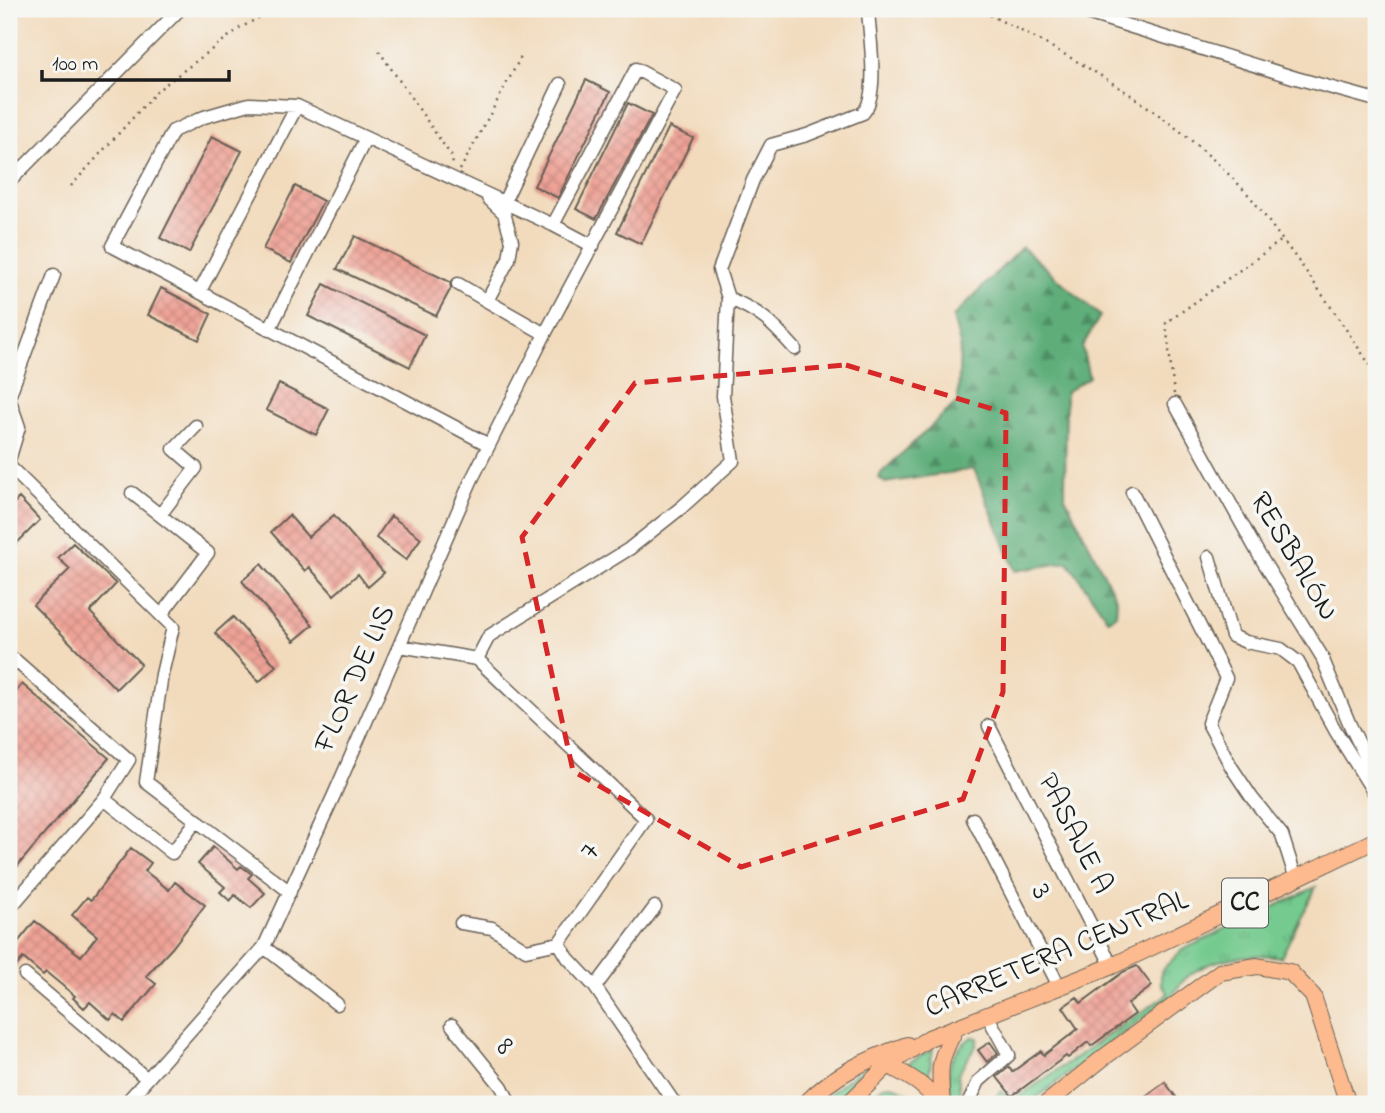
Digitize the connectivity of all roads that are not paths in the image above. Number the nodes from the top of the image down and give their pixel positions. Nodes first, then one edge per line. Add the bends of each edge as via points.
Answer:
1 (180, 9) edge
2 (868, 9) edge
3 (1074, 9) edge
4 (560, 84) dead end
5 (1376, 100) edge
6 (297, 106) junction
7 (366, 138) junction
8 (9, 182) edge
9 (480, 191) junction
10 (503, 202) junction
11 (553, 225) junction
12 (593, 246) junction
13 (54, 275) dead end
14 (458, 284) dead end
15 (200, 291) junction
16 (728, 298) junction
17 (487, 301) junction
18 (270, 330) junction
19 (545, 334) junction
20 (795, 349) dead end
21 (9, 397) edge
22 (1175, 404) road end
23 (196, 426) dead end
24 (489, 445) junction
25 (9, 460) edge
26 (9, 466) edge
27 (1132, 492) dead end
28 (132, 493) dead end
29 (160, 515) junction
30 (1209, 558) dead end
31 (161, 615) junction
32 (400, 646) junction
33 (477, 659) junction
34 (11, 661) edge
35 (989, 726) dead end
36 (1376, 778) edge
37 (1376, 796) edge
38 (104, 799) junction
39 (197, 820) junction
40 (972, 820) dead end
41 (1376, 840) edge
42 (1296, 879) junction
43 (290, 892) junction
44 (655, 907) dead end
45 (9, 909) edge
46 (461, 923) dead end
47 (559, 943) junction
48 (264, 947) junction
49 (1112, 966) junction
50 (25, 975) dead end
51 (595, 987) junction
52 (1060, 988) junction
53 (337, 1004) dead end
54 (987, 1015) junction
55 (452, 1025) dead end
56 (955, 1030) junction
57 (929, 1038) junction
58 (873, 1057) junction
59 (888, 1065) junction
60 (146, 1078) junction
61 (125, 1104) edge
62 (510, 1104) edge
63 (675, 1104) edge
64 (805, 1104) edge
65 (848, 1104) edge
66 (940, 1104) edge
67 (968, 1104) edge
68 (1046, 1104) edge
69 (1348, 1104) edge

1 - 8 street
2 - 16 street via 868,107 863,113 766,150 719,270
3 - 5 street
4 - 10 street
6 - 7 street
6 - 15 street
6 - 15 street via 249,104 173,131 112,246
7 - 9 street
7 - 18 street
9 - 10 street
9 - 17 street via 504,213 512,242 509,259
10 - 11 street
11 - 12 street
11 - 12 street, FLOR DE LIS via 636,69 676,90
12 - 19 street, FLOR DE LIS
13 - 21 street
14 - 17 street
15 - 18 street
16 - 20 street via 755,310
16 - 33 street via 723,396 733,461 629,549 489,636
17 - 19 street
18 - 24 street
19 - 24 street, FLOR DE LIS
21 - 25 street via 19,427
22 - 36 street, RESBALÓN via 1321,656
23 - 29 street via 174,449 196,468
24 - 32 street, FLOR DE LIS
26 - 31 street
27 - 42 street via 1226,678 1208,723 1232,768 1282,835
28 - 29 street
29 - 31 street via 208,553
30 - 37 street, RESBALÓN via 1232,636 1281,649 1298,662
31 - 39 street via 173,627 146,782
32 - 33 street
32 - 43 street, FLOR DE LIS
33 - 47 street, 7 via 646,819
34 - 38 street via 129,760
35 - 49 street, PASAJE A
38 - 39 street via 172,853
38 - 45 street
39 - 43 street
40 - 52 street, 3
41 - 42 main road, CARRETERA CENTRAL / CC
42 - 49 main road, CARRETERA CENTRAL / CC
43 - 48 street, FLOR DE LIS
44 - 51 street
46 - 47 street via 492,928 526,950
47 - 51 street
48 - 53 street
48 - 60 street, FLOR DE LIS
49 - 52 main road, CARRETERA CENTRAL / CC
50 - 60 street
51 - 63 street
52 - 54 main road, CARRETERA CENTRAL / CC
54 - 56 main road, CARRETERA CENTRAL / CC
54 - 67 street via 1009,1055 979,1081
55 - 62 street, 8 via 502,1087
56 - 57 main road, CARRETERA CENTRAL / CC
56 - 66 main road via 942,1052
57 - 58 main road
57 - 59 main road, CARRETERA CENTRAL / CC
58 - 59 main road
58 - 64 main road via 822,1086
59 - 65 main road, CARRETERA CENTRAL / CC
59 - 66 main road via 915,1079
60 - 61 street, FLOR DE LIS
68 - 69 main road via 1220,972 1257,965 1290,972 1313,996

